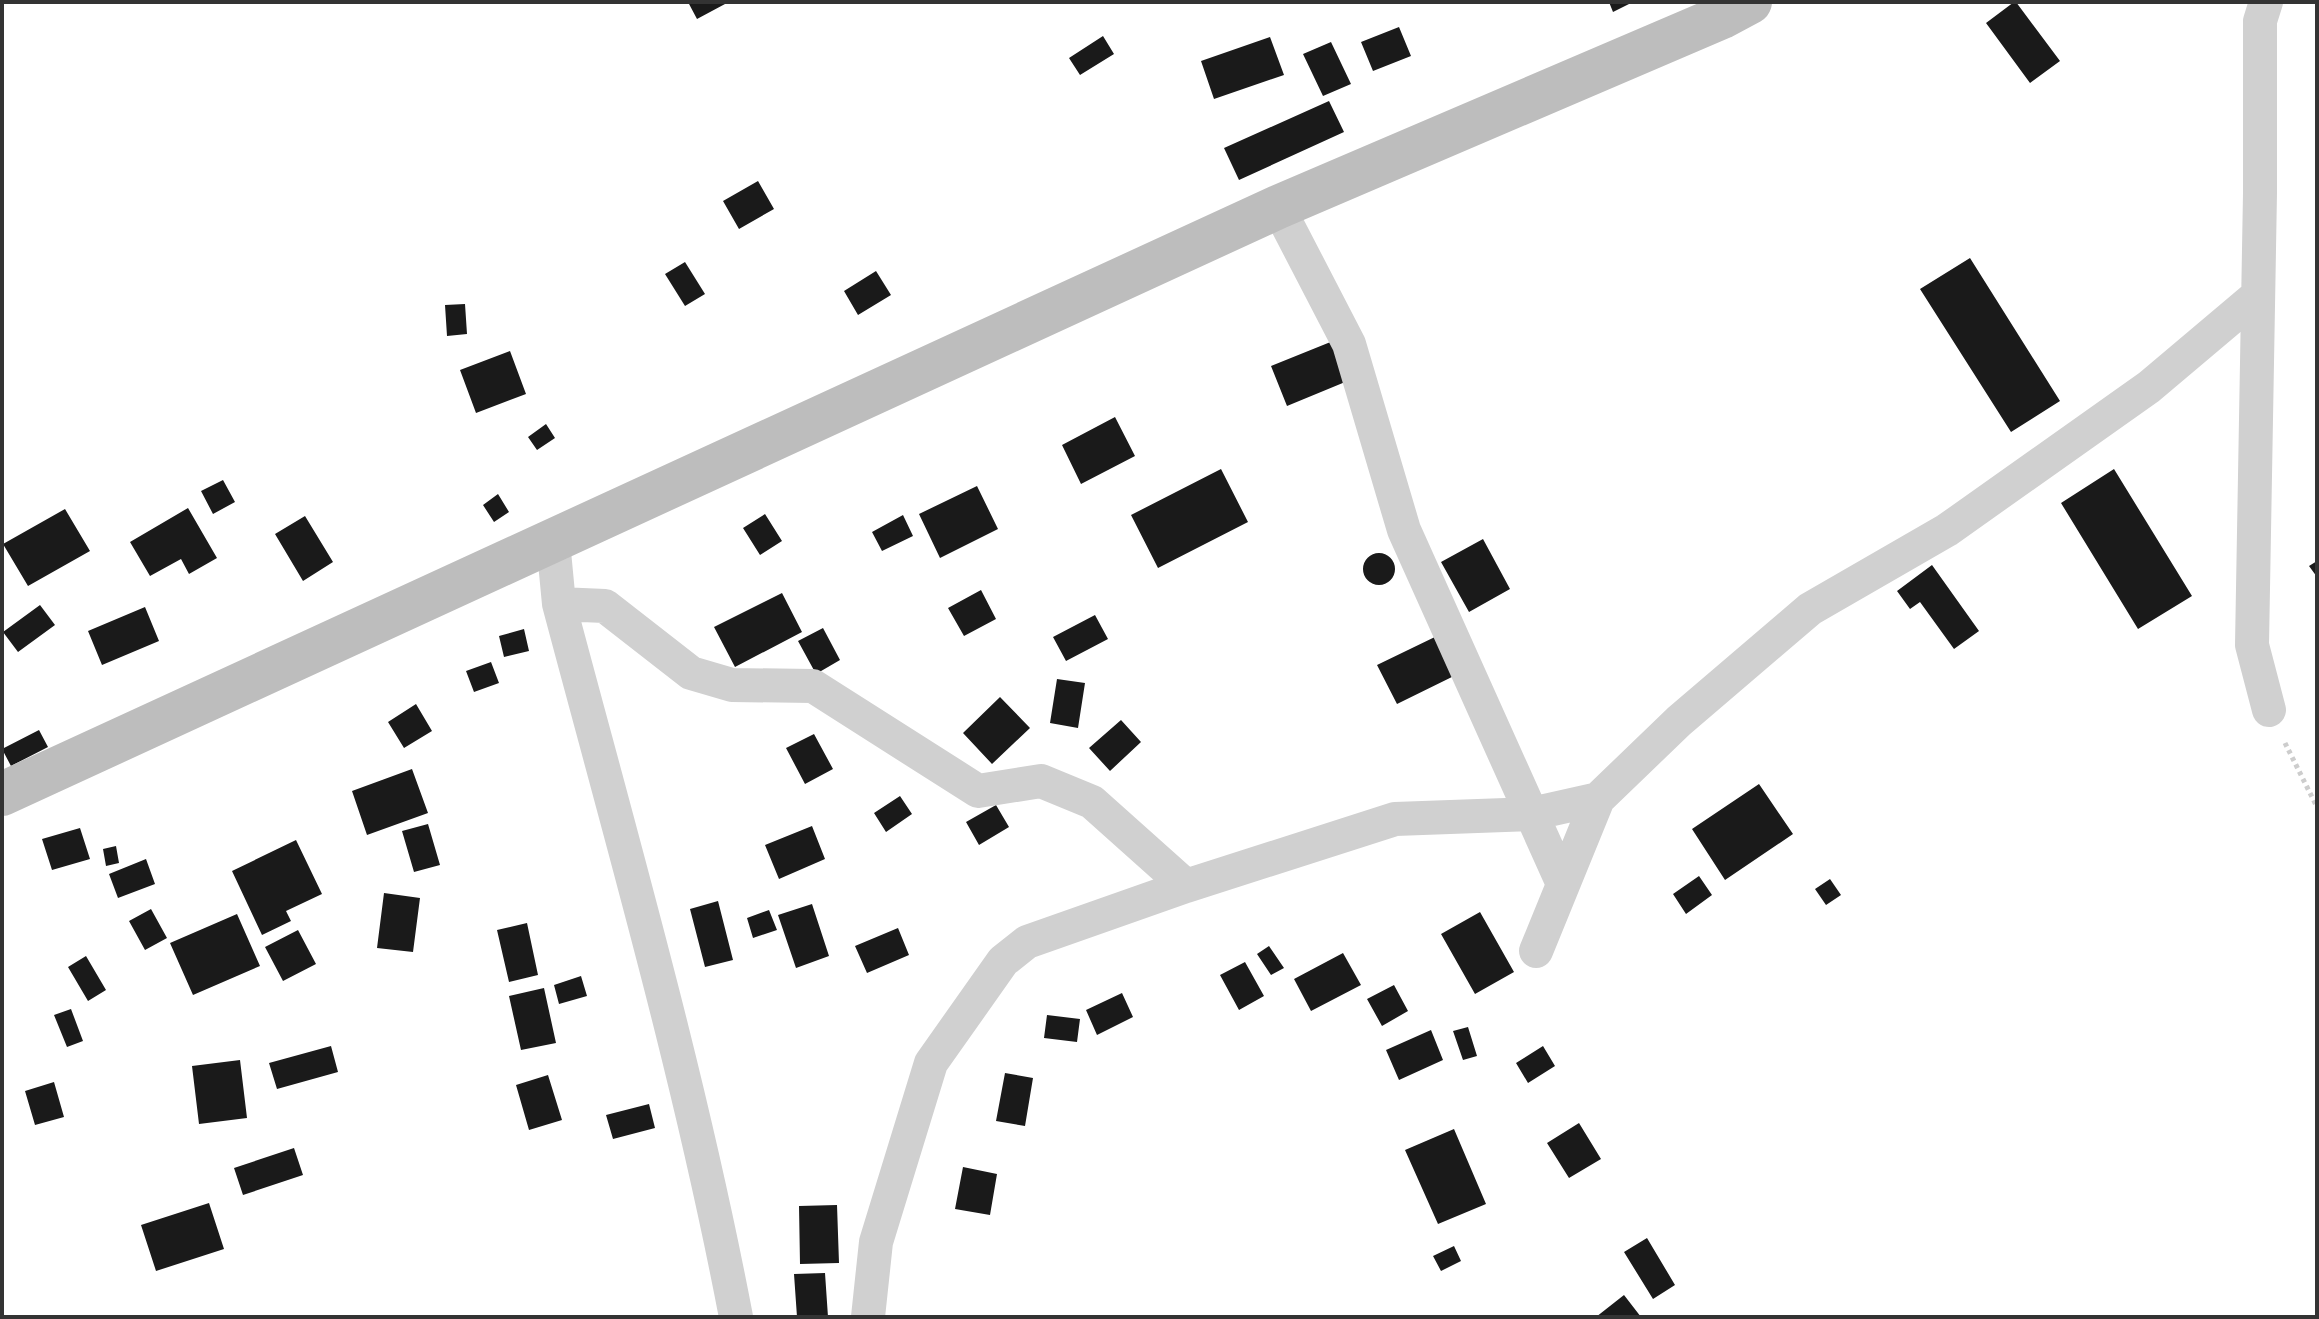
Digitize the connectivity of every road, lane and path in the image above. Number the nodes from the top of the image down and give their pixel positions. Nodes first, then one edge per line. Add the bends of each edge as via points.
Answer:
1 (1750, 2) edge
2 (2266, 2) edge
3 (1278, 207) junction
4 (2258, 295) junction
5 (553, 541) junction
6 (559, 604) junction
7 (2269, 710) joint
8 (2, 794) edge
9 (1598, 799) junction
10 (2317, 807) edge
11 (1531, 814) junction
12 (1563, 884) junction
13 (1186, 886) junction
14 (1536, 951) dead end
15 (736, 1317) edge
16 (868, 1317) edge

1 - 3 main road
2 - 4 street via 2260,21
3 - 5 main road
3 - 11 street via 1349,344 1404,530
4 - 7 street via 2252,645
4 - 9 street via 2149,387 1947,530 1810,609 1679,721
5 - 6 street
5 - 8 main road
6 - 13 street via 605,606 691,673 732,685 813,686 978,791 1041,781 1092,802
6 - 15 street via 677,1043
7 - 10 path
9 - 11 street
9 - 12 street
11 - 12 street
11 - 13 street via 1395,819
12 - 14 street
13 - 16 street via 1027,942 1003,961 931,1063 876,1242

